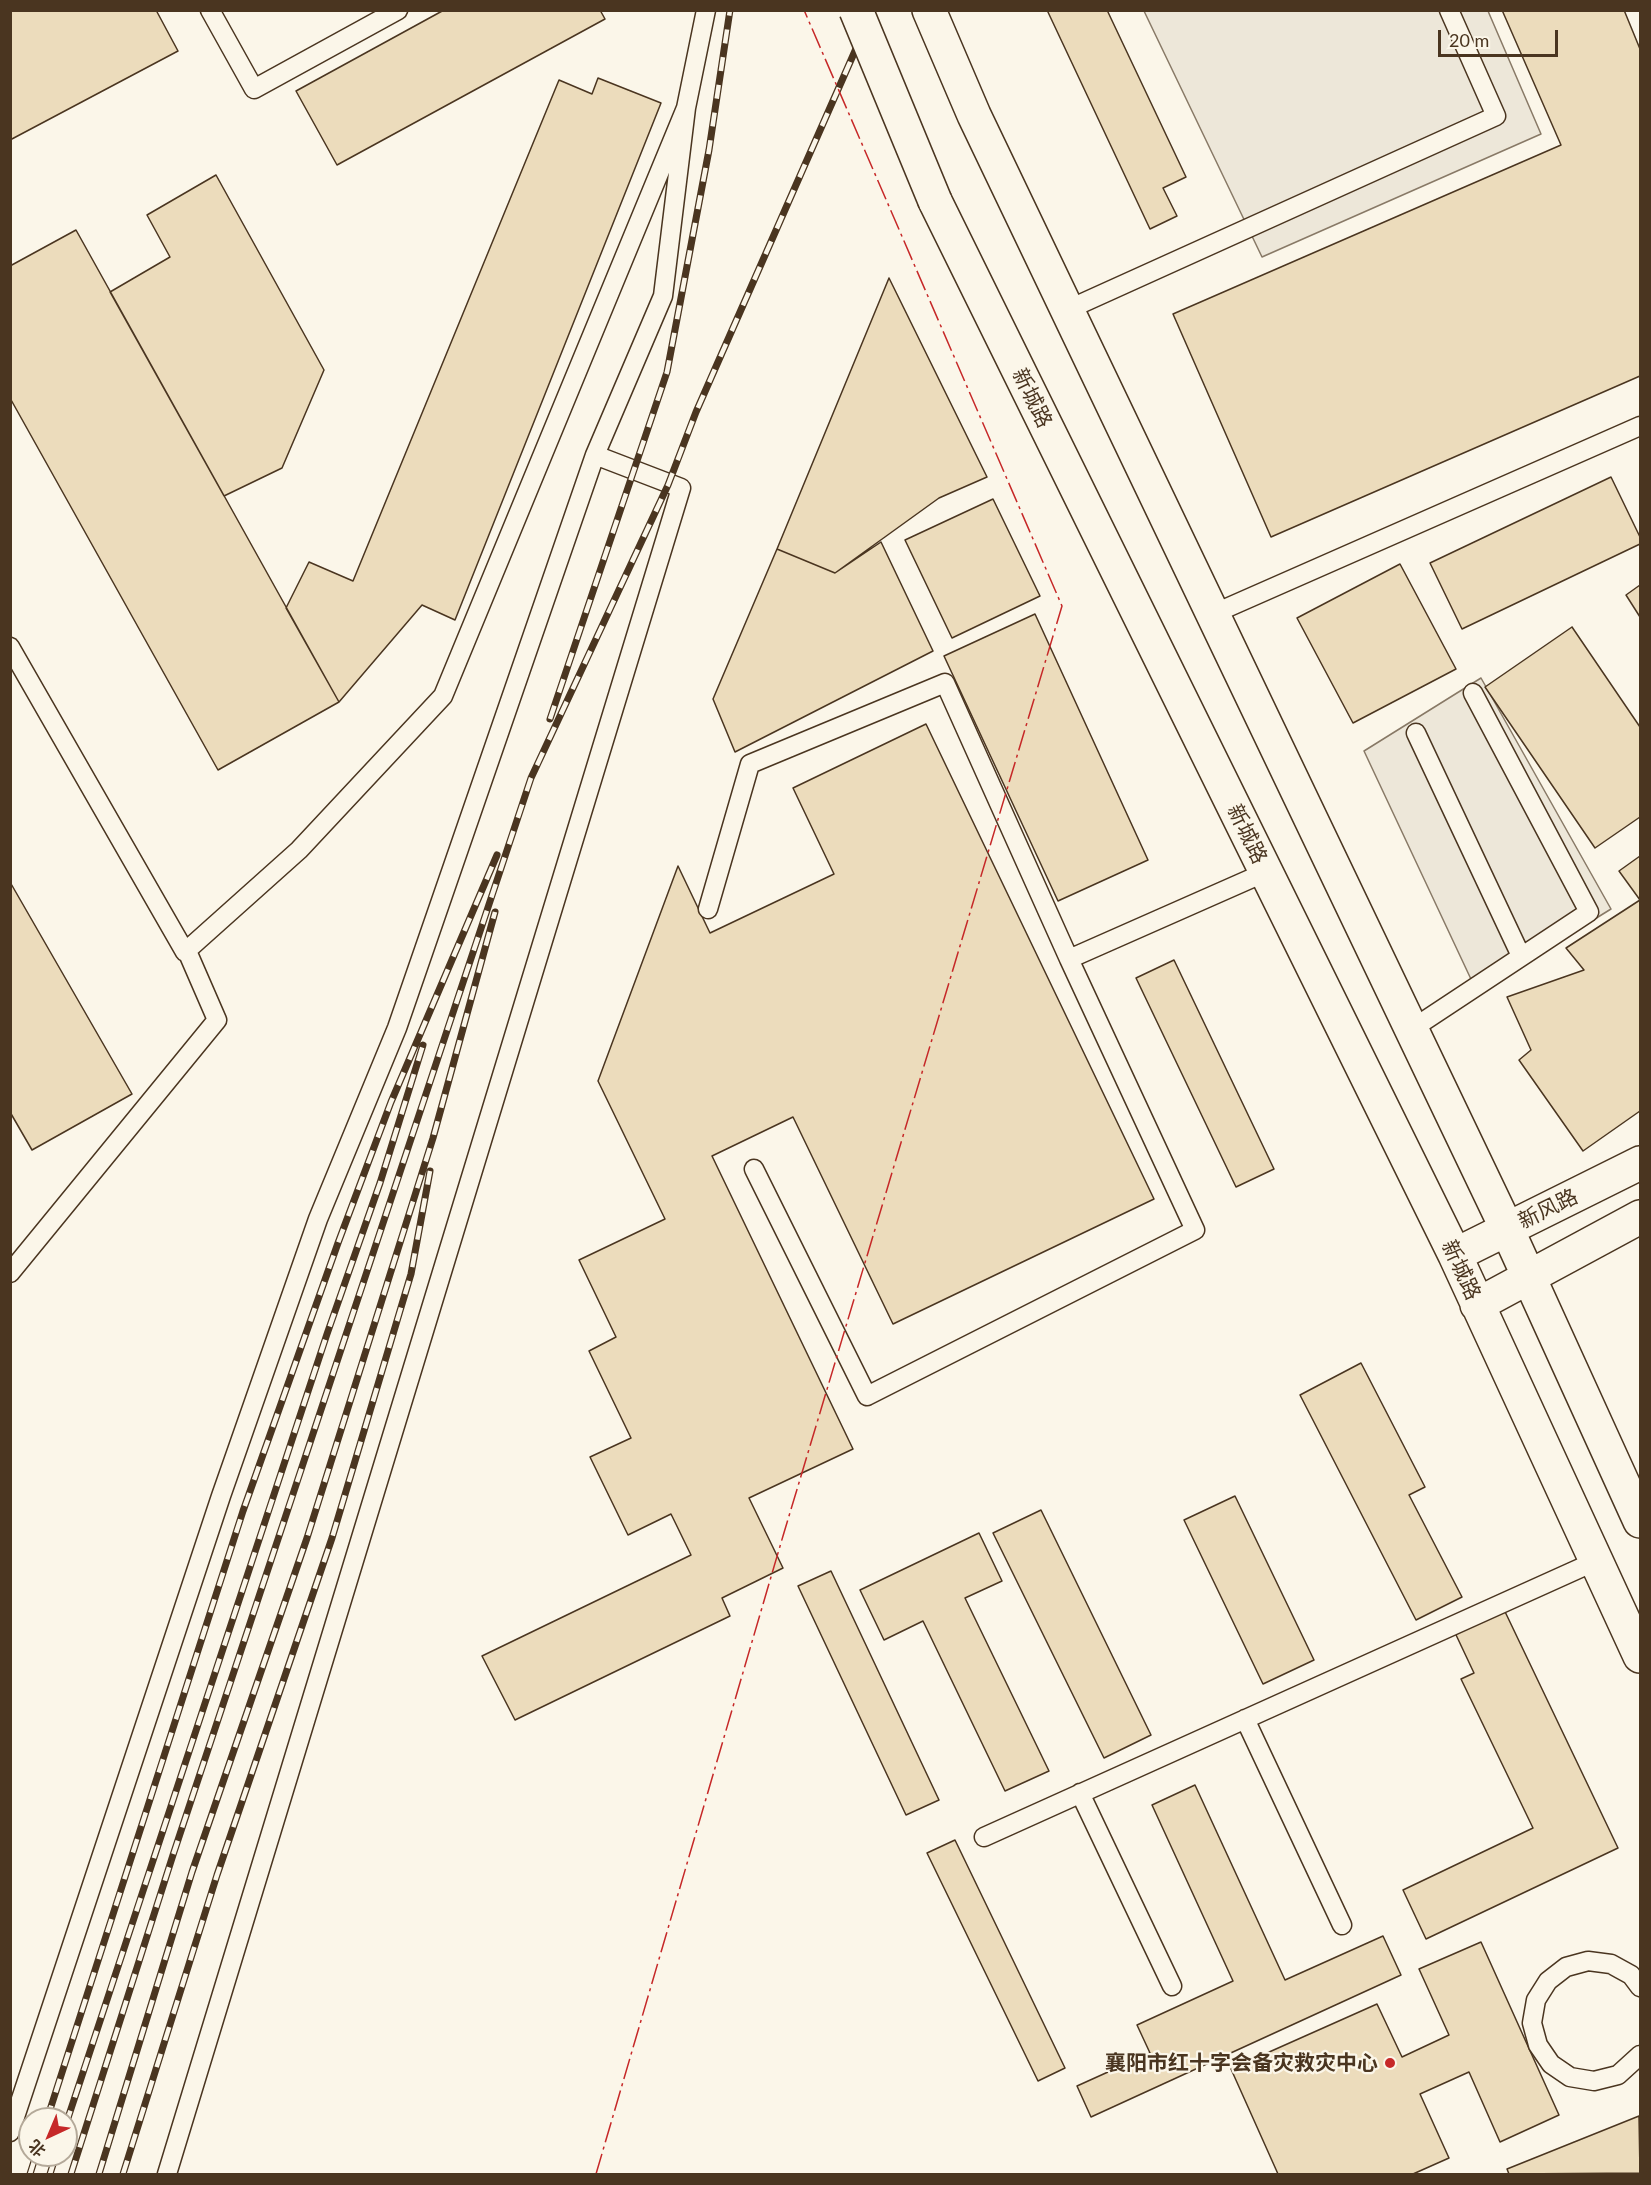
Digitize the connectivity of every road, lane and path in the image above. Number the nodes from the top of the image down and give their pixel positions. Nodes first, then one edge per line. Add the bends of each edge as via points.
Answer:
1 (210, 10) edge
2 (398, 10) edge
3 (706, 10) edge
4 (856, 10) edge
5 (929, 10) edge
6 (1449, 10) edge
7 (686, 108) junction
8 (1067, 310) junction
9 (1641, 426) edge
10 (595, 455) junction
11 (1213, 614) junction
12 (10, 647) edge
13 (1473, 693) dead end
14 (1416, 734) dead end
15 (1266, 872) junction
16 (708, 909) dead end
17 (187, 951) junction
18 (1521, 956) junction
19 (1069, 959) junction
20 (1412, 1029) junction
21 (1641, 1163) edge
22 (754, 1169) dead end
23 (1641, 1217) edge
24 (1507, 1229) junction
25 (1455, 1255) junction
26 (10, 1274) edge
27 (1529, 1278) junction
28 (1477, 1305) junction
29 (1641, 1521) edge
30 (1596, 1561) junction
31 (1641, 1656) edge
32 (1245, 1719) junction
33 (1080, 1793) junction
34 (984, 1837) dead end
35 (1342, 1925) dead end
36 (1172, 1986) dead end
37 (1641, 1987) edge
38 (1641, 2055) edge
39 (10, 2132) edge
40 (167, 2175) edge

1 - 2 lane via 254,89
3 - 7 lane
4 - 15 main road, 新城路, bridge via 935,201
5 - 8 main road
6 - 8 lane via 1496,116
7 - 10 lane via 663,296
7 - 17 lane via 443,696 299,850
8 - 11 main road
9 - 11 lane
10 - 39 lane via 397,1028 318,1220 220,1496
10 - 40 lane via 681,488
11 - 20 main road
12 - 17 lane
13 - 18 lane via 1589,912
14 - 18 lane
15 - 19 lane
15 - 25 main road, 新城路
16 - 19 lane via 750,764 945,683
17 - 26 lane via 218,1020
18 - 20 lane
19 - 22 lane via 1195,1230 867,1396
20 - 24 main road
21 - 24 main road, 新风路
23 - 27 main road
24 - 25 main road, 新风路
24 - 27 main road
25 - 28 main road, 新城路
27 - 28 main road
27 - 29 main road
28 - 30 main road, 新城路
30 - 31 main road, 新城路
30 - 32 lane
32 - 33 lane
32 - 35 lane
33 - 34 lane
33 - 36 lane
37 - 38 lane via 1631,1975 1611,1964 1588,1961 1566,1967 1548,1981 1536,2000 1532,2023 1538,2045 1551,2064 1570,2077 1594,2081 1618,2076

